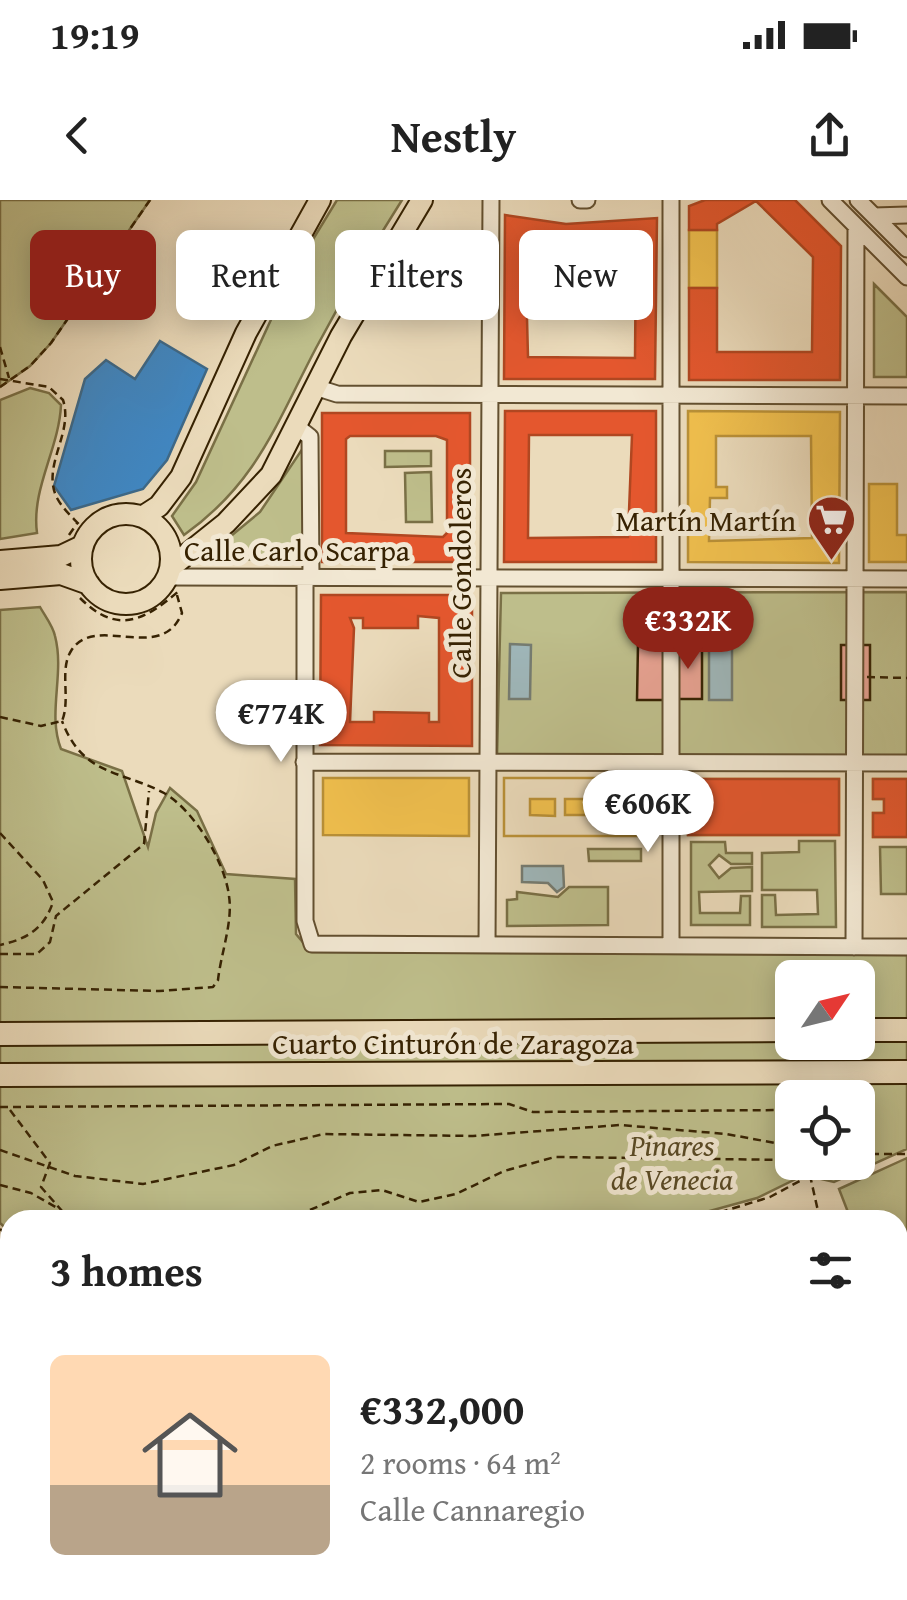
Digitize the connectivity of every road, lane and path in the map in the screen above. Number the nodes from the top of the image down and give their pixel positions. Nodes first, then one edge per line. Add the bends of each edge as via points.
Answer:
1 (150, 200) edge
2 (320, 200) edge
3 (422, 200) edge
4 (490, 200) edge
5 (670, 200) edge
6 (830, 200) edge
7 (858, 200) edge
8 (907, 215) edge
9 (874, 216) junction
10 (856, 226) junction
11 (907, 249) edge
12 (907, 277) edge
13 (0, 347) edge
14 (0, 379) edge
15 (9, 380) junction
16 (0, 387) edge
17 (314, 387) junction
18 (488, 395) junction
19 (907, 396) edge
20 (672, 397) junction
21 (856, 397) junction
22 (296, 426) junction
23 (142, 517) junction
24 (85, 540) junction
25 (0, 561) edge
26 (488, 577) junction
27 (308, 578) junction
28 (0, 579) edge
29 (670, 579) junction
30 (856, 579) junction
31 (907, 579) edge
32 (172, 581) junction
33 (81, 588) junction
34 (856, 677) junction
35 (907, 678) edge
36 (0, 717) edge
37 (62, 722) junction
38 (304, 762) junction
39 (487, 762) junction
40 (671, 763) junction
41 (856, 763) junction
42 (907, 763) edge
43 (149, 789) junction
44 (0, 833) edge
45 (0, 945) edge
46 (487, 945) junction
47 (671, 946) junction
48 (854, 946) junction
49 (907, 947) edge
50 (0, 954) edge
51 (0, 987) edge
52 (775, 1030) edge
53 (875, 1030) edge
54 (907, 1030) edge
55 (0, 1034) edge
56 (907, 1072) edge
57 (0, 1075) edge
58 (0, 1107) edge
59 (9, 1109) junction
60 (775, 1110) edge
61 (775, 1143) edge
62 (0, 1150) edge
63 (875, 1154) edge
64 (907, 1154) edge
65 (775, 1160) edge
66 (49, 1166) junction
67 (802, 1180) edge
68 (810, 1180) edge
69 (0, 1185) edge
70 (60, 1210) edge
71 (61, 1210) edge
72 (310, 1210) edge
73 (728, 1210) edge
74 (818, 1210) edge

1 - 15 path via 51,343
2 - 23 main road via 246,333 181,477
3 - 17 main road
4 - 18 street, Calle Gondoleros
5 - 20 street
6 - 10 street
7 - 9 street
8 - 9 street
9 - 11 street
10 - 12 street
10 - 21 street
13 - 15 path
14 - 15 path
15 - 16 path
15 - 24 path via 48,387 62,400 66,425 52,480
17 - 18 street via 337,394
17 - 22 main road
18 - 20 street
18 - 26 street, Calle Gondoleros
19 - 21 street
20 - 21 street
20 - 29 street
21 - 30 street
22 - 27 street via 310,437
22 - 32 main road via 253,497
23 - 24 main road via 107,519
23 - 32 main road via 162,533
24 - 25 main road via 61,556
24 - 33 main road
26 - 27 street, Calle Carlo Scarpa
26 - 29 street, Calle Carlo Scarpa
26 - 39 street, Calle Gondoleros
27 - 32 street, Calle Carlo Scarpa
27 - 38 street
28 - 33 main road via 62,574
29 - 30 street, Calle Carlo Scarpa
29 - 40 street
30 - 31 street, Calle Carlo Scarpa
30 - 34 street
32 - 33 main road via 127,604
32 - 33 path via 152,614 127,620 94,612
32 - 37 path via 182,613 166,633 139,640 97,636 72,649
34 - 35 path
34 - 41 street
36 - 37 path via 41,726
37 - 43 path via 70,744 108,774
38 - 39 street
38 - 46 street via 308,940 316,946
39 - 40 street
39 - 46 street, Calle Gondoleros
40 - 41 street
40 - 47 street
41 - 42 street
41 - 48 street
43 - 50 path via 144,844 56,916 50,942 37,954
43 - 51 path via 162,792 196,824 230,895 214,988
44 - 45 path via 44,880 53,902 34,933
46 - 47 street
47 - 48 street
48 - 49 street
52 - 55 highway, Cuarto Cinturón de Zaragoza
53 - 54 highway
56 - 57 highway, Cuarto Cinturón de Zaragoza
58 - 59 path
59 - 60 path via 508,1104 533,1112
59 - 66 path
61 - 66 path via 582,1126 473,1136 324,1134 272,1146 234,1165 142,1184
62 - 66 path
63 - 64 path
65 - 72 path via 555,1156 438,1198 419,1202 382,1190 350,1193
66 - 71 path via 42,1187
67 - 73 path
68 - 74 path
69 - 70 path

